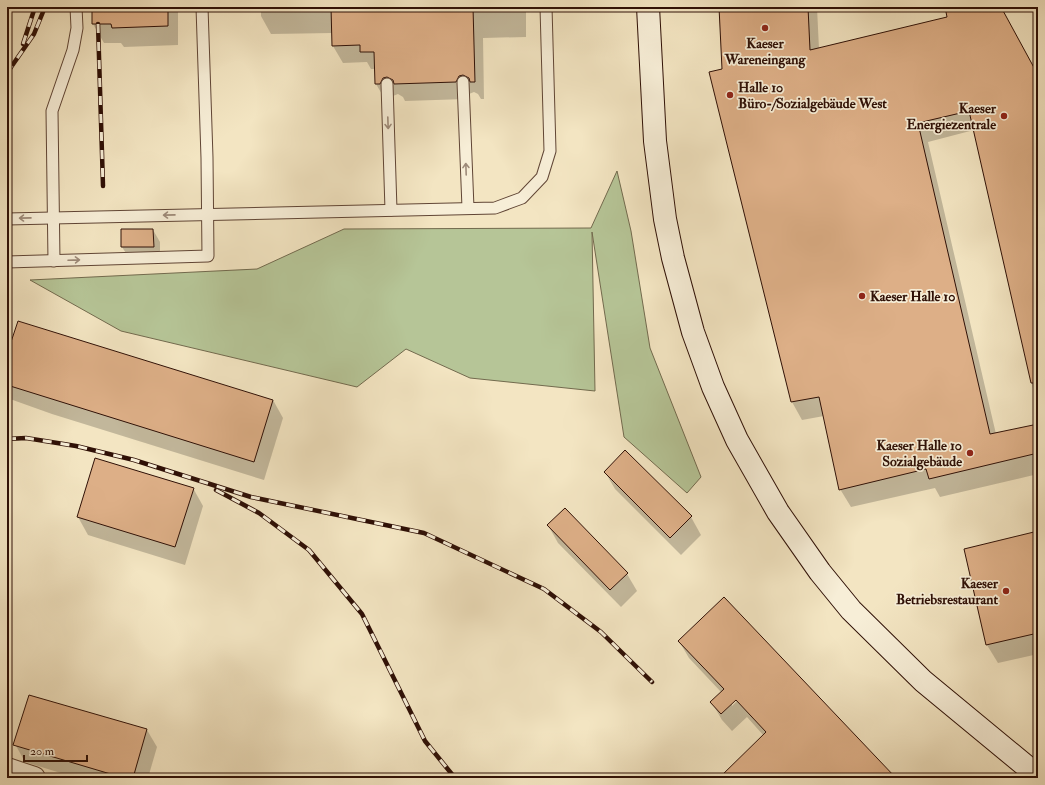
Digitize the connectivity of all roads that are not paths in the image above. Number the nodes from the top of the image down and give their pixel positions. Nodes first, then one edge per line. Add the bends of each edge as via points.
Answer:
1 (76, 7) edge
2 (202, 7) edge
3 (546, 7) edge
4 (648, 7) edge
5 (463, 82) dead end
6 (386, 84) dead end
7 (468, 208) junction
8 (391, 210) junction
9 (208, 214) junction
10 (54, 218) junction
11 (7, 219) edge
12 (54, 261) junction
13 (7, 262) edge
14 (7, 769) edge
15 (1038, 776) edge
16 (34, 778) edge

1 - 10 lane via 77,28 72,50 52,111
2 - 9 lane
3 - 7 lane via 550,151 542,177 522,198 495,208
4 - 15 main road via 656,141 665,219 673,258 693,332 712,387 737,440 778,512 820,572 851,610 923,680
7 -> 5 lane
6 -> 8 lane
7 - 8 lane
8 - 9 lane
9 -> 10 lane
12 -> 9 lane via 208,256
10 -> 11 lane
10 - 12 lane
12 - 13 lane
14 - 16 main road

